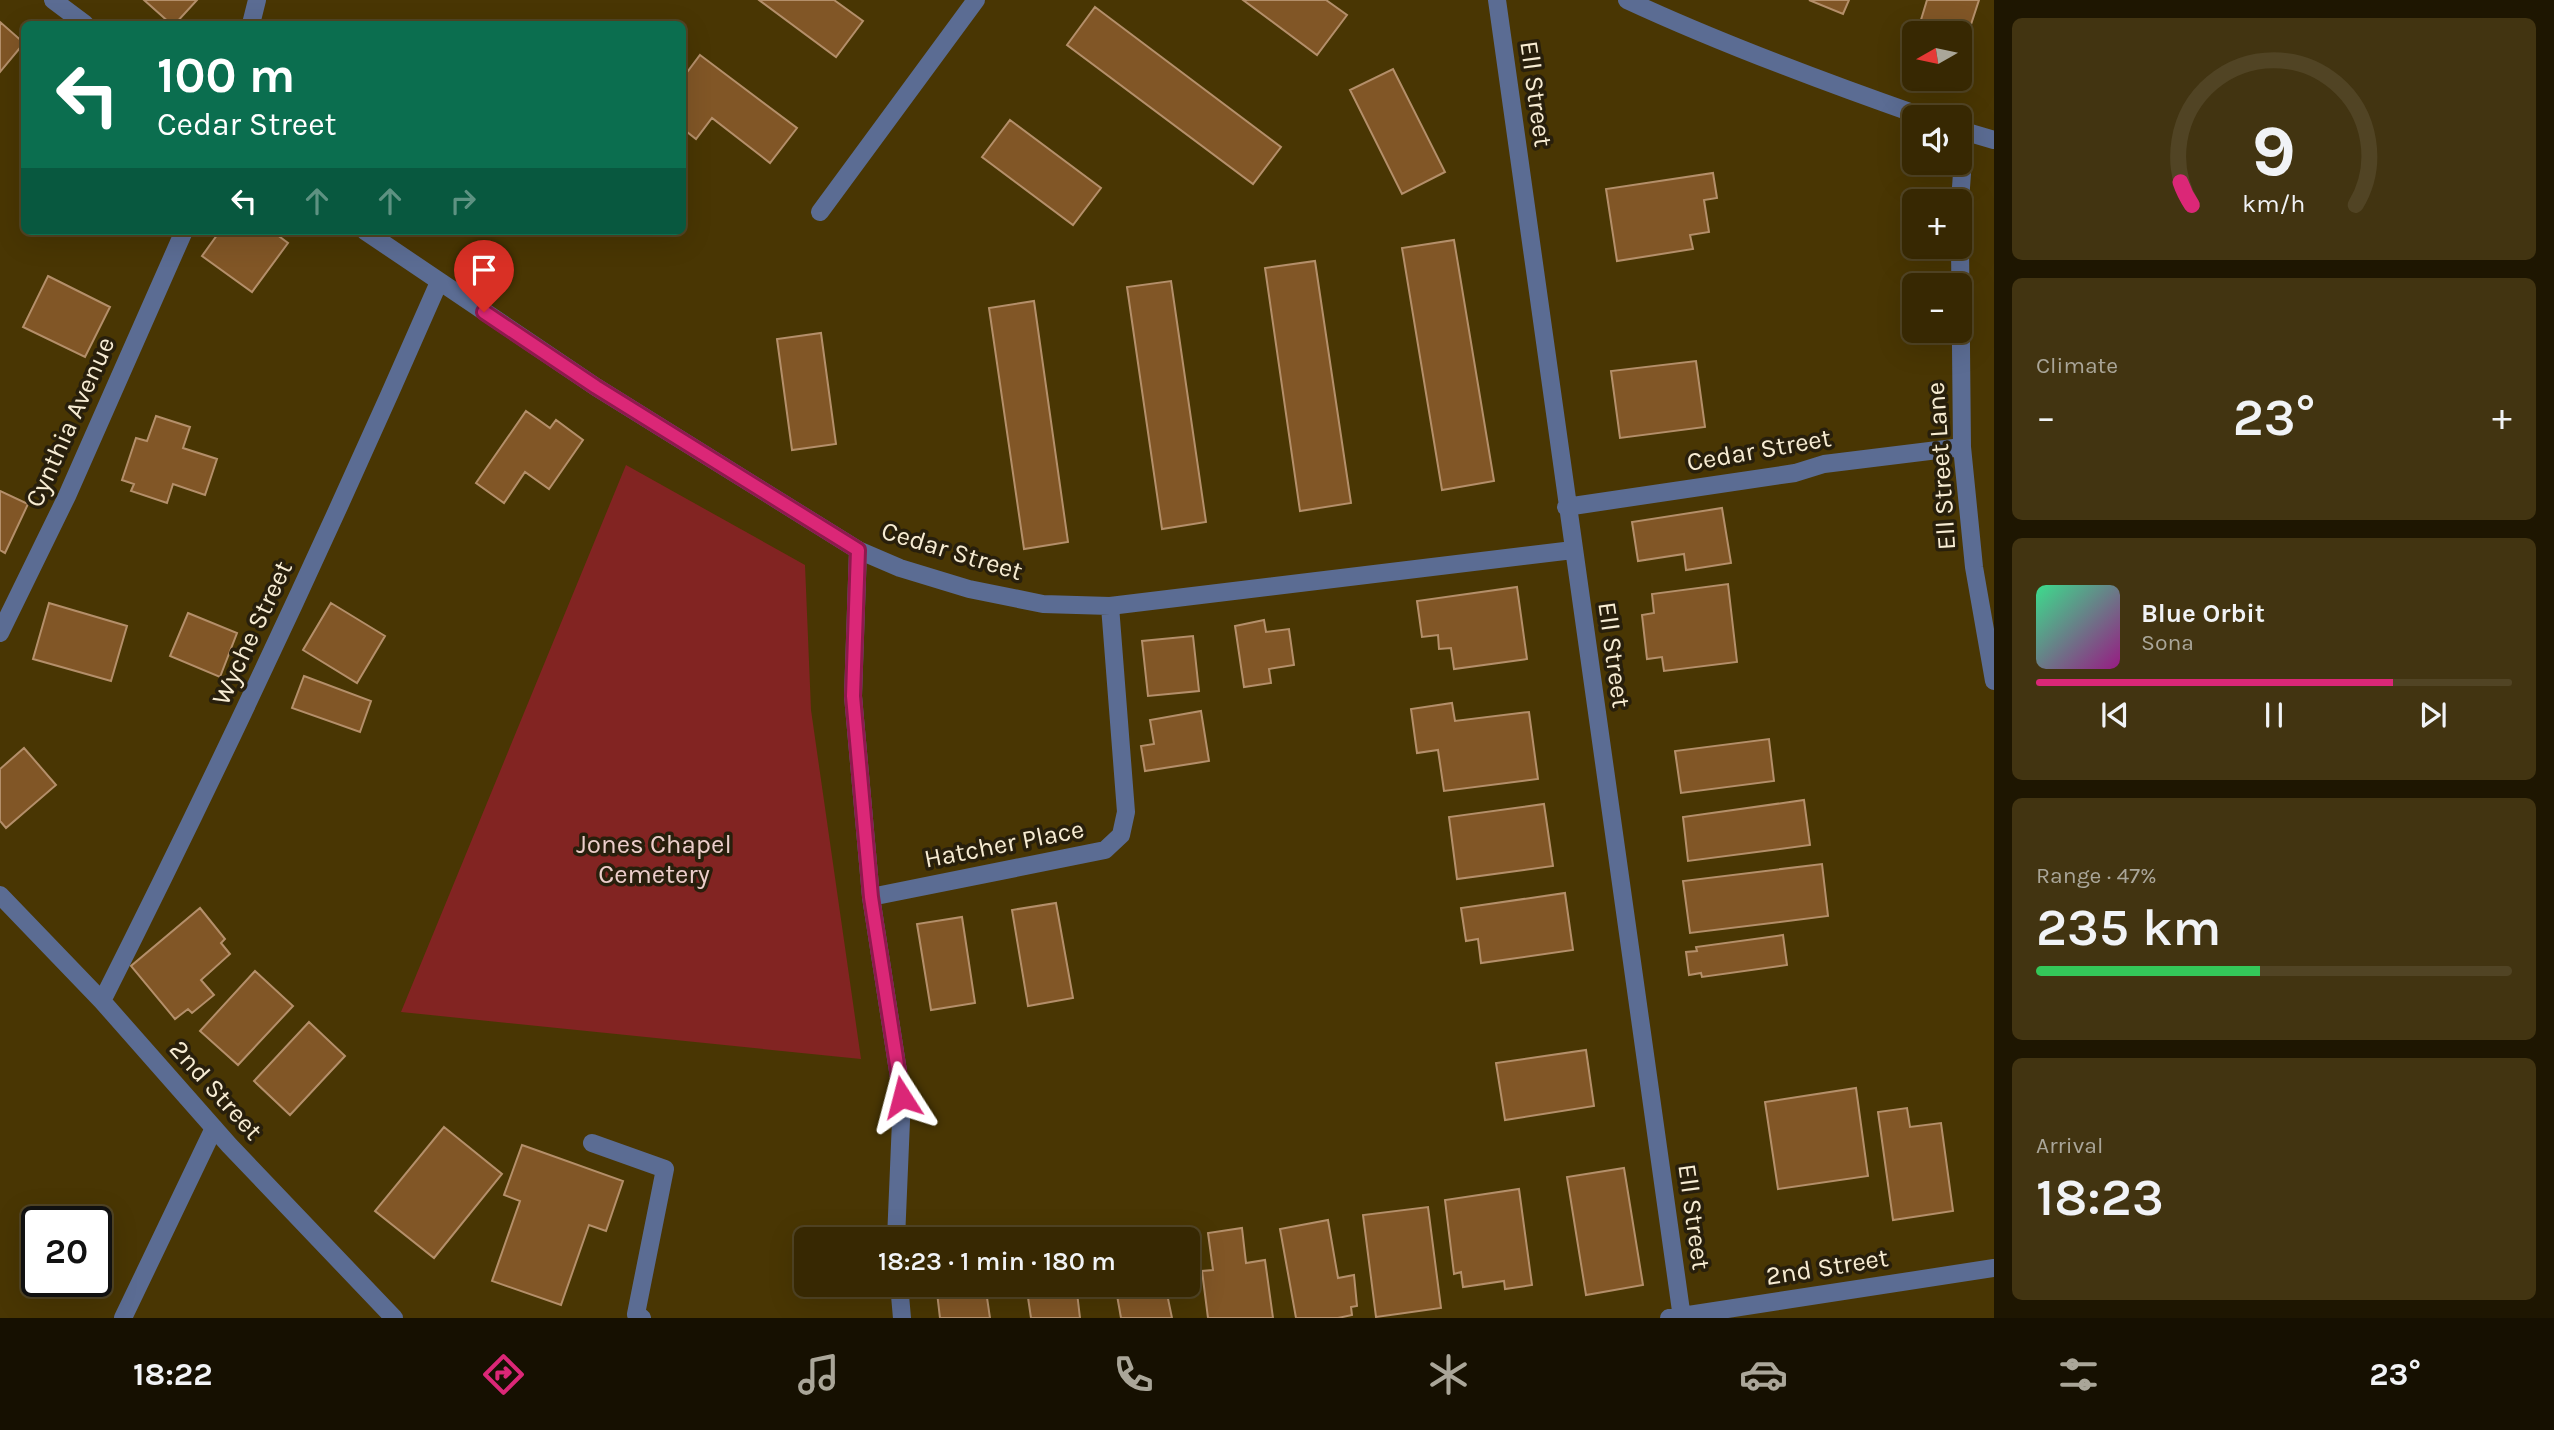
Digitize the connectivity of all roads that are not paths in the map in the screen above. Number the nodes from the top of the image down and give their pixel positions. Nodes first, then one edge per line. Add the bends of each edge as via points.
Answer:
1 (53, 0) edge
2 (257, 0) edge
3 (976, 0) edge
4 (1497, 0) edge
5 (1627, 0) edge
6 (81, 21) edge
7 (252, 21) edge
8 (1902, 109) edge
9 (1972, 132) edge
10 (1993, 135) edge
11 (820, 212) dead end
12 (182, 235) edge
13 (371, 235) edge
14 (1960, 259) edge
15 (439, 282) junction
16 (1962, 447) junction
17 (1566, 507) junction
18 (858, 550) junction
19 (1573, 550) junction
20 (1110, 606) junction
21 (0, 633) edge
22 (1994, 681) edge
23 (0, 895) edge
24 (871, 897) junction
25 (102, 1001) junction
26 (214, 1128) junction
27 (592, 1143) dead end
28 (897, 1227) edge
29 (1994, 1268) edge
30 (900, 1297) edge
31 (1677, 1317) edge
32 (123, 1318) edge
33 (394, 1318) edge
34 (642, 1318) edge
35 (902, 1318) edge

1 - 6 street
2 - 7 street
3 - 11 street
4 - 17 street, Ell Street
5 - 8 street via 1795,71
9 - 10 street
12 - 21 street, Cynthia Avenue via 67,496
13 - 15 street, Cedar Street
14 - 16 street, Ell Street Lane
15 - 18 street, Cedar Street via 596,387
15 - 25 street, Wyche Street via 348,491
16 - 17 street, Cedar Street via 1824,464 1795,473
16 - 22 street, Ell Street Lane via 1974,568
17 - 19 street, Ell Street
18 - 20 street, Cedar Street via 969,589 1043,604
18 - 24 street via 853,696
19 - 20 street, Cedar Street
19 - 31 street, Ell Street
20 - 24 street, Hatcher Place via 1126,812 1121,835 1105,850
23 - 25 street, 2nd Street
24 - 28 street via 902,1097
25 - 26 street, 2nd Street
26 - 32 street
26 - 33 street, 2nd Street
27 - 34 street via 665,1169 636,1314
29 - 31 street, 2nd Street
30 - 35 street

